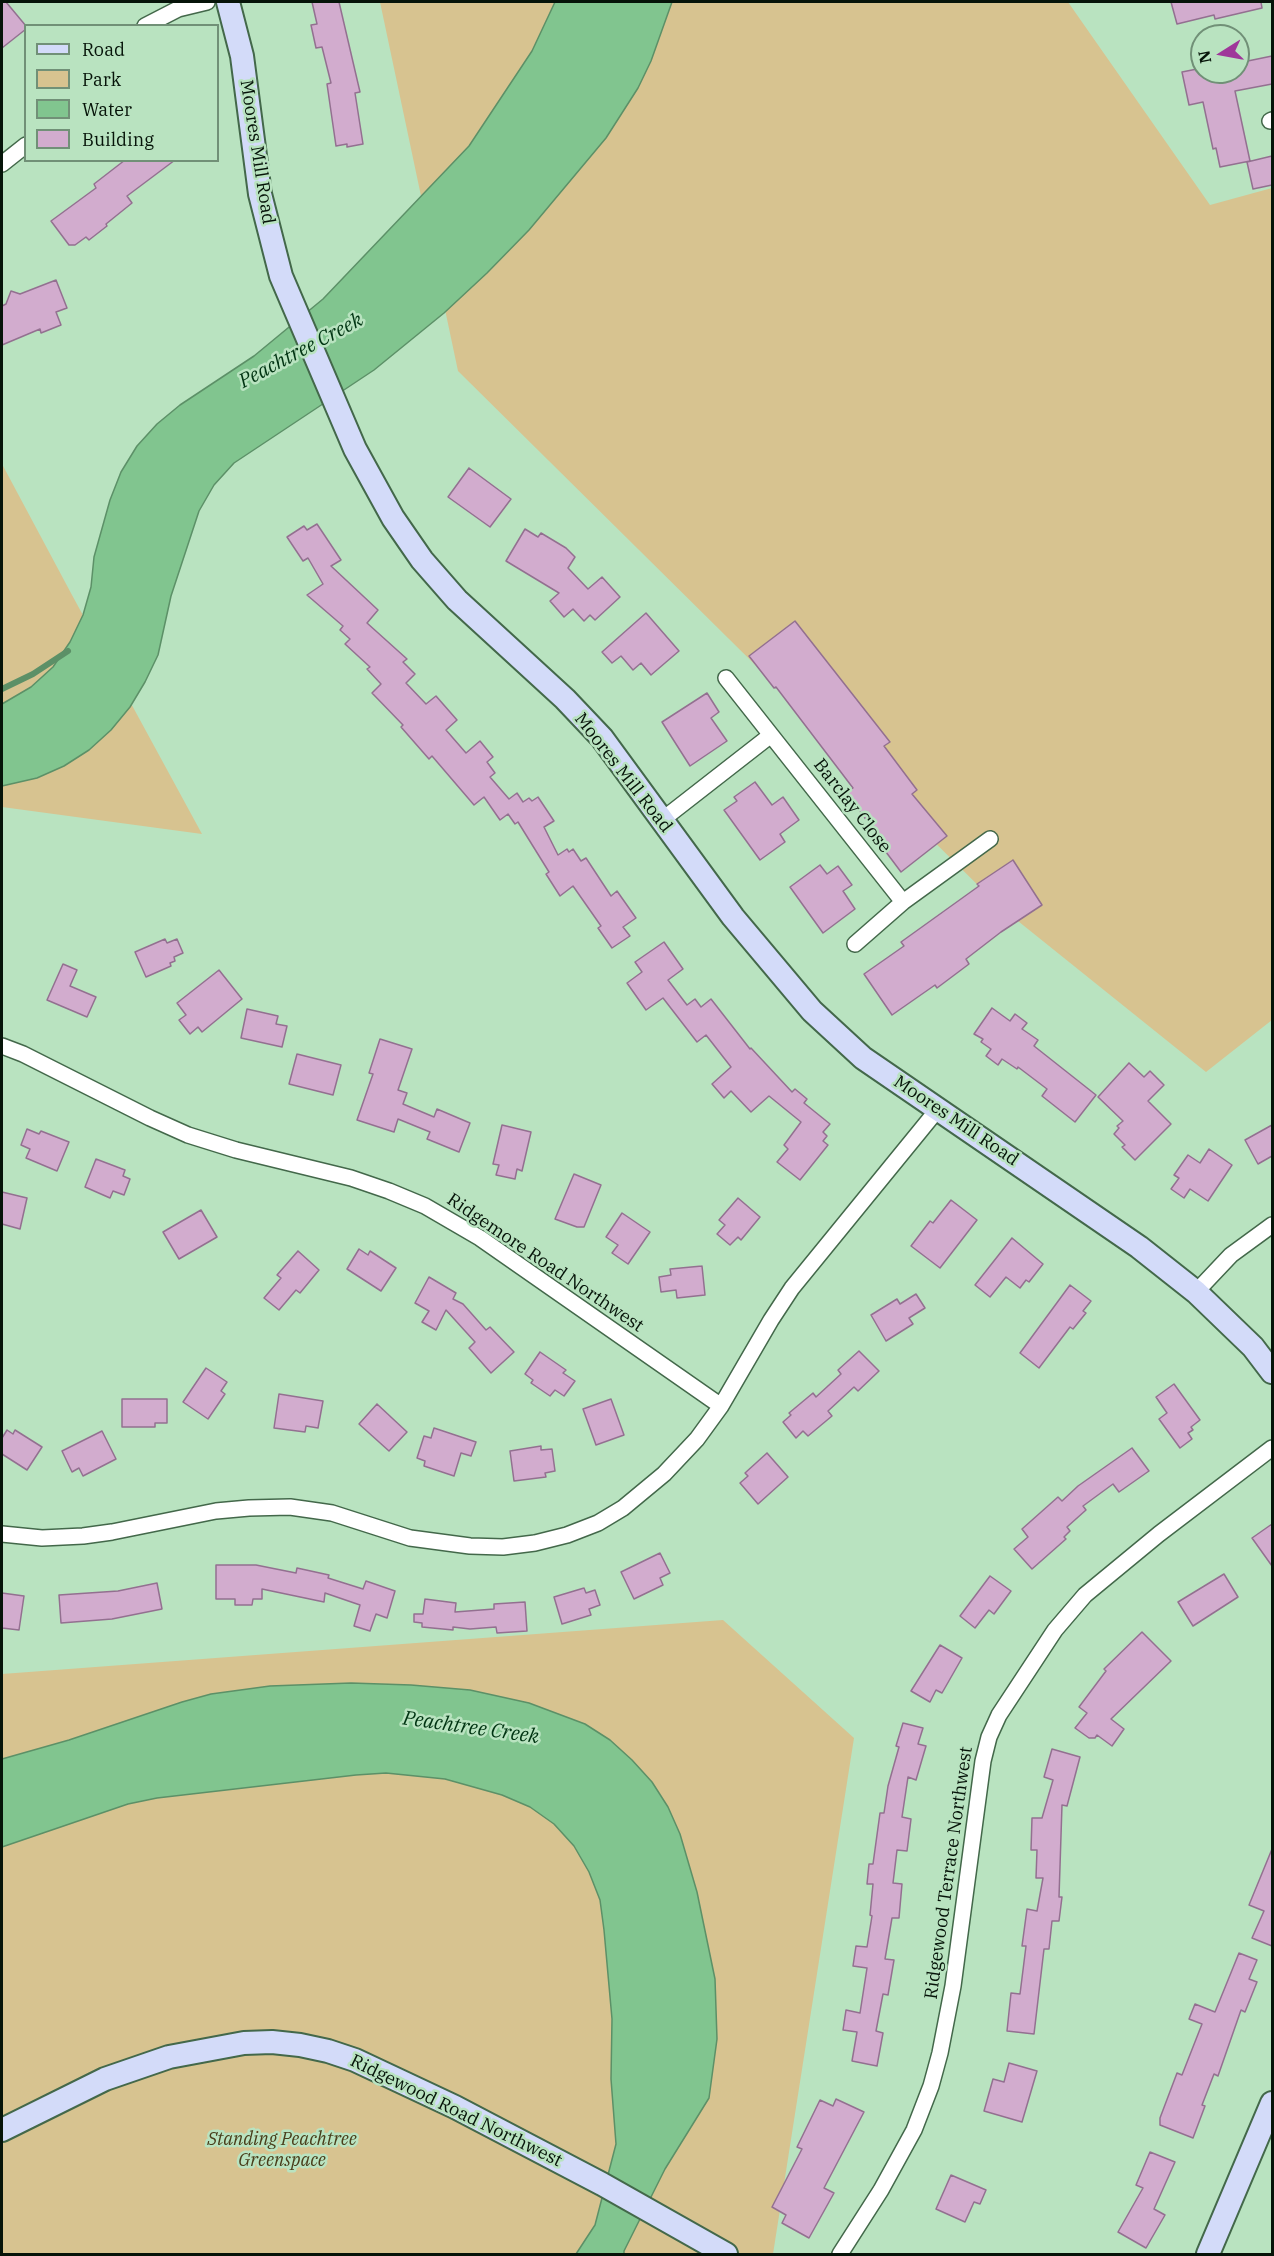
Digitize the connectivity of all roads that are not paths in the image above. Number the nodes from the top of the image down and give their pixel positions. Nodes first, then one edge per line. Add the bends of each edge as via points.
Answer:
1 (207, 2) edge
2 (228, 2) edge
3 (149, 24) edge
4 (24, 147) edge
5 (2, 164) edge
6 (726, 678) dead end
7 (771, 735) junction
8 (662, 820) junction
9 (990, 839) dead end
10 (903, 902) junction
11 (855, 944) dead end
12 (2, 1046) edge
13 (938, 1109) junction
14 (1272, 1225) edge
15 (1196, 1292) junction
16 (1272, 1372) edge
17 (721, 1406) junction
18 (1272, 1448) edge
19 (2, 1534) edge
20 (1272, 2103) edge
21 (2, 2130) edge
22 (726, 2254) edge
23 (840, 2254) edge
24 (1208, 2254) edge

1 - 3 street via 178,9
2 - 8 street, Moores Mill Road via 242,56 261,194 281,276 355,449 393,518 422,560 457,600 602,738
4 - 5 street
6 - 7 street, Barclay Close
7 - 8 street
7 - 10 street, Barclay Close
8 - 13 street, Moores Mill Road via 733,917 812,1011 863,1058
9 - 10 street
10 - 11 street
12 - 17 street, Ridgemore Road Northwest via 188,1135 351,1178 424,1206 480,1238
13 - 15 street, Moores Mill Road via 1139,1247
13 - 17 street via 792,1288
14 - 15 street via 1231,1256
15 - 16 street, Moores Mill Road
17 - 19 street via 664,1474 623,1508 598,1523 535,1543 470,1546 410,1538 332,1513 290,1507 216,1510 83,1536 42,1538
18 - 23 street, Ridgewood Terrace Northwest via 1085,1595 1055,1630 999,1715 982,1761 953,1986 931,2086 898,2160
20 - 24 street
21 - 22 street, Ridgewood Road Northwest via 105,2079 169,2057 244,2043 300,2045 355,2060 455,2107

